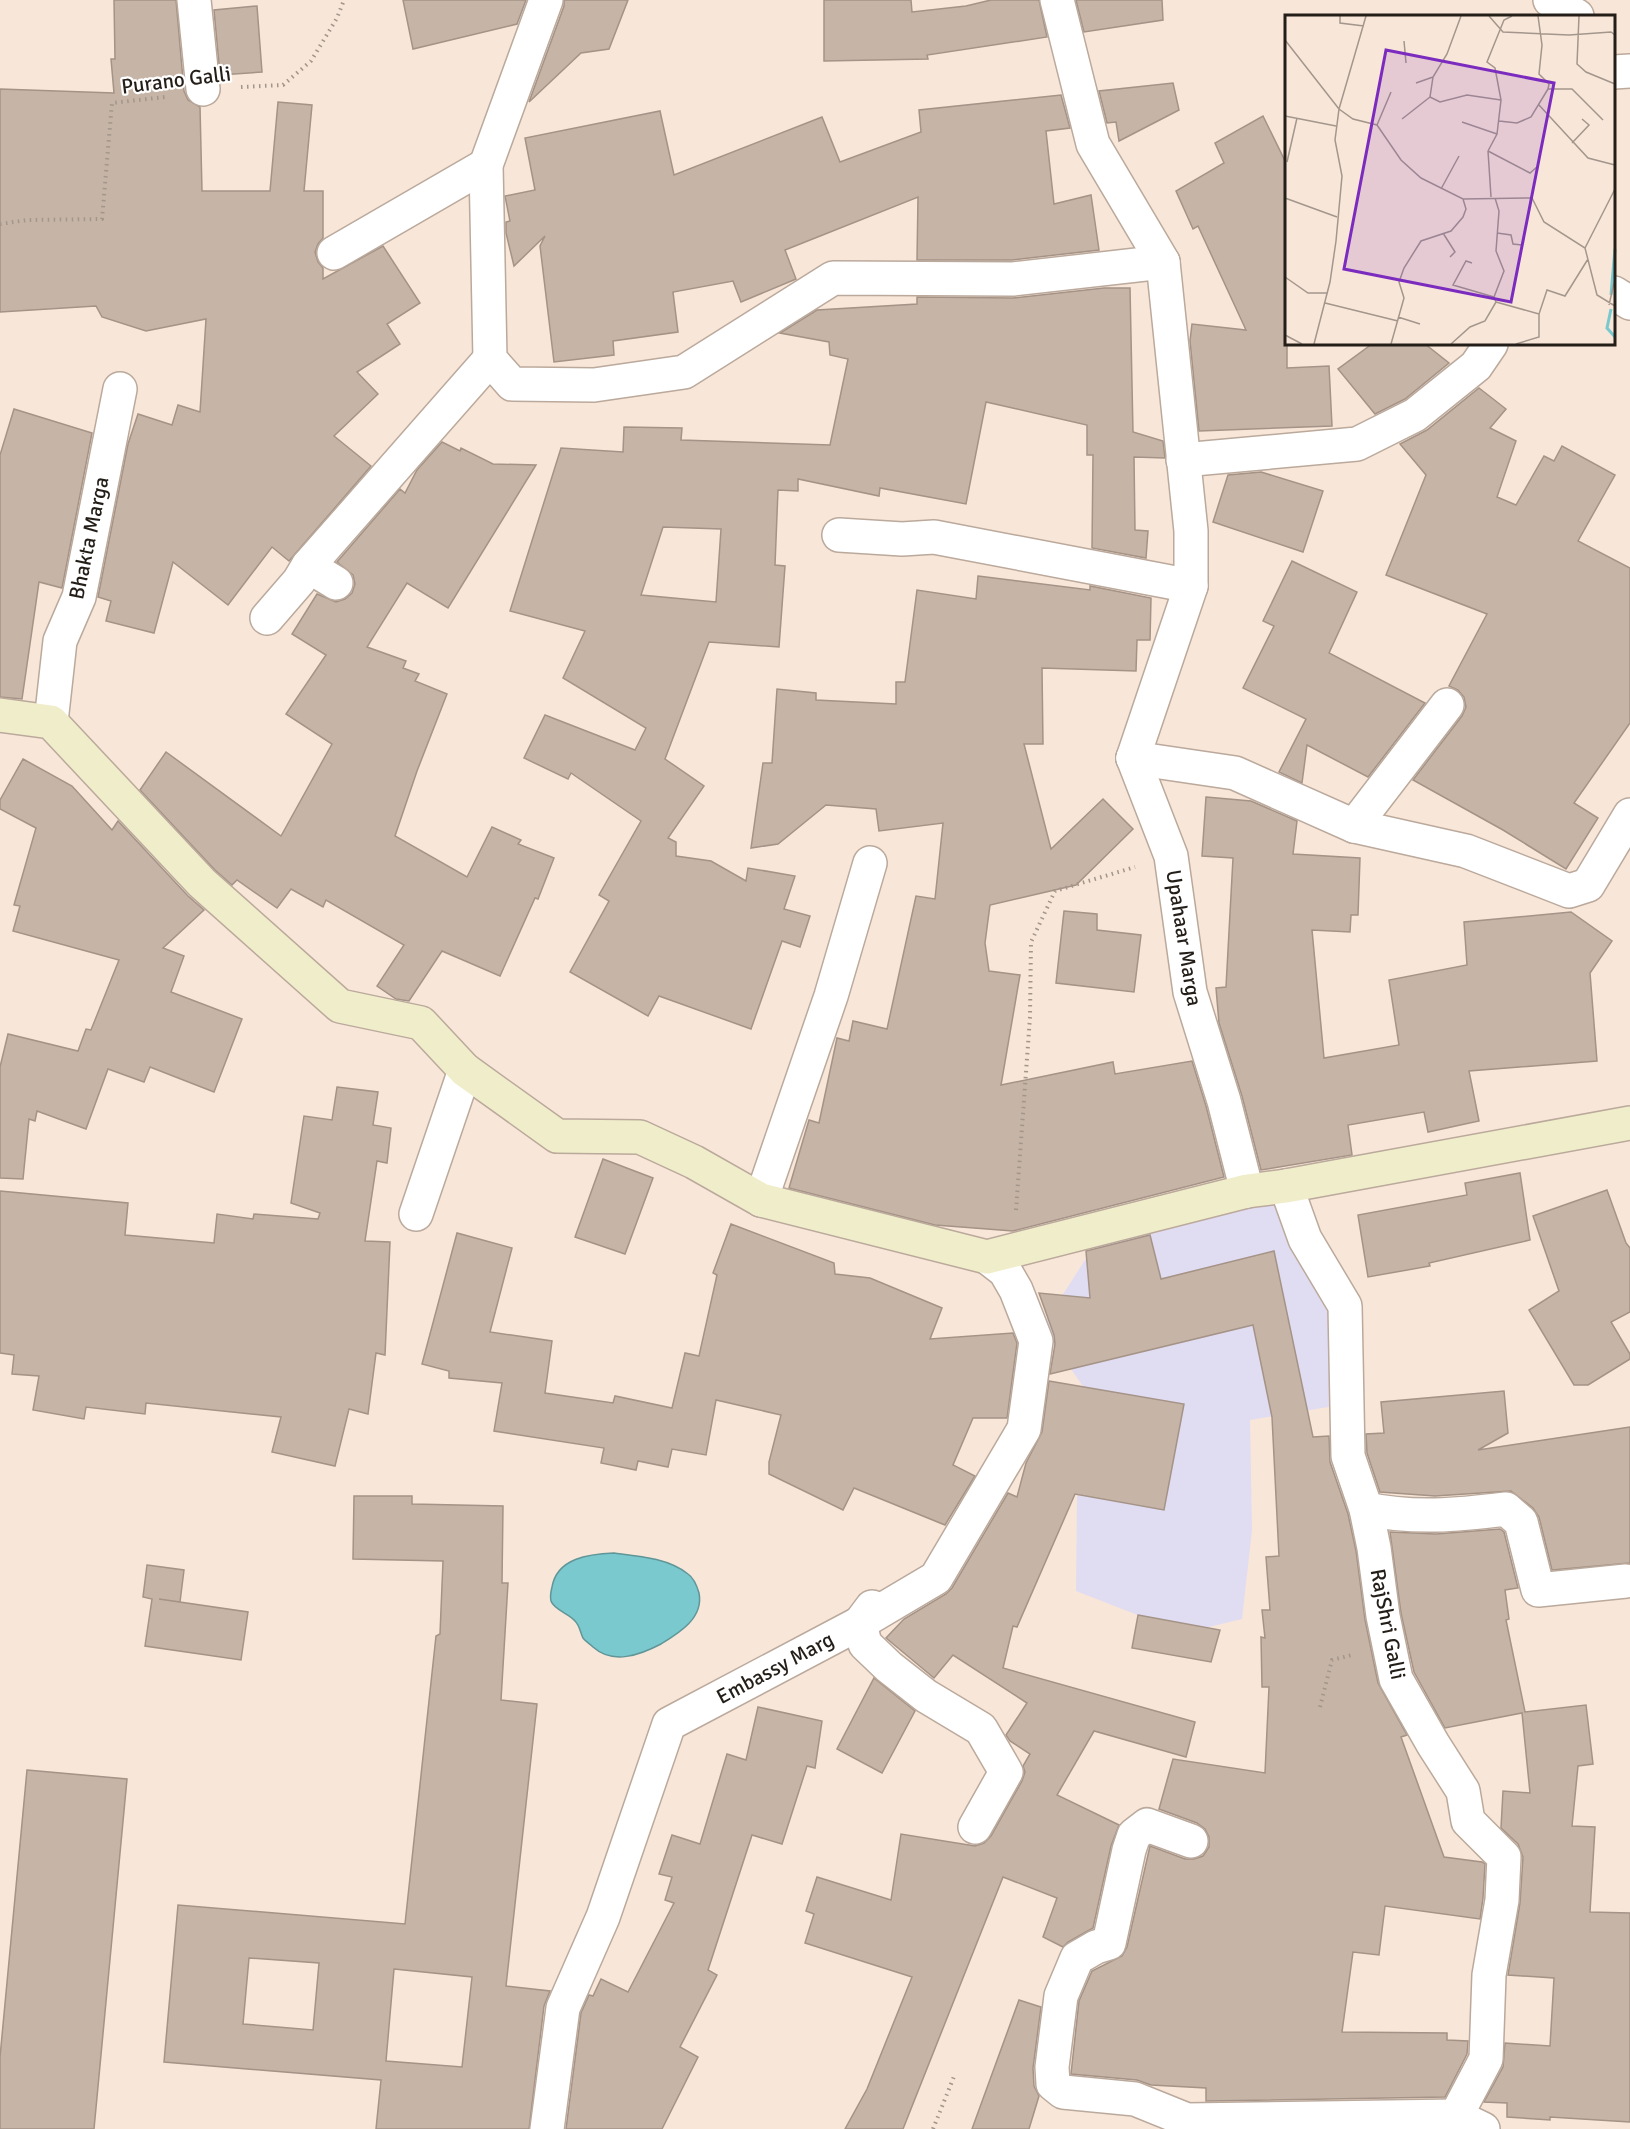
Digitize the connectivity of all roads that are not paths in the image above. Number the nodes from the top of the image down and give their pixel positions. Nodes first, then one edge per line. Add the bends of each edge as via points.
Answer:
1 (194, 0) edge
2 (546, 0) edge
3 (1057, 0) edge
4 (1550, 0) edge
5 (1574, 15) edge
6 (1630, 71) edge
7 (1615, 72) edge
8 (203, 90) road end
9 (486, 165) junction
10 (334, 253) dead end
11 (1163, 262) junction
12 (1615, 294) edge
13 (1630, 303) edge
14 (1490, 345) edge
15 (490, 359) junction
16 (120, 389) dead end
17 (1183, 460) junction
18 (839, 535) dead end
19 (308, 566) junction
20 (336, 583) dead end
21 (1191, 586) junction
22 (267, 618) dead end
23 (1447, 705) dead end
24 (0, 715) edge
25 (51, 722) junction
26 (1133, 758) junction
27 (1630, 815) edge
28 (1354, 826) junction
29 (870, 863) dead end
30 (465, 1070) junction
31 (1630, 1123) edge
32 (1286, 1186) junction
33 (1247, 1191) junction
34 (761, 1200) junction
35 (416, 1214) dead end
36 (987, 1257) junction
37 (1366, 1509) junction
38 (1626, 1581) dead end
39 (867, 1613) junction
40 (975, 1827) dead end
41 (1191, 1840) dead end
42 (1469, 2123) edge
43 (546, 2129) edge

1 - 8 street
2 - 9 street
3 - 11 street via 1093,144
4 - 5 street
6 - 7 street
9 - 10 street
9 - 15 street
11 - 15 street via 1012,279 833,278 684,372 594,385 512,384
11 - 17 street
12 - 13 street
14 - 17 street via 1476,366 1415,415 1357,444
15 - 19 street
16 - 25 street, Bhakta Marga via 79,597 60,641
17 - 21 street via 1191,531
18 - 21 street via 934,537
19 - 20 street
19 - 22 street
21 - 26 street
23 - 28 street
24 - 25 street
25 - 30 street via 202,883 340,1006 421,1023
26 - 28 street via 1235,773
26 - 33 street, Upahaar Marga via 1171,856 1190,992
27 - 28 street via 1588,885 1569,891 1466,851
29 - 34 street via 831,996
30 - 34 street via 557,1136 640,1137
30 - 35 street
31 - 32 street
32 - 33 street
32 - 37 street, RajShri Galli via 1305,1239 1345,1306 1348,1456
33 - 36 street
34 - 36 street
36 - 39 street, Embassy Marg via 1005,1270 1036,1341 1024,1429 936,1578
37 - 38 street via 1396,1515 1506,1509 1521,1522 1538,1590
37 - 42 street, RajShri Galli via 1396,1679 1463,1791 1468,1821 1504,1857 1502,1900 1489,1976 1486,2059
39 - 40 street via 865,1644 926,1696 981,1729 1006,1772
39 - 43 street, Embassy Marg via 669,1724 603,1917 563,2008
41 - 42 street via 1147,1825 1134,1835 1109,1943 1077,1958 1061,1996 1053,2084 1064,2092 1135,2099 1187,2120

